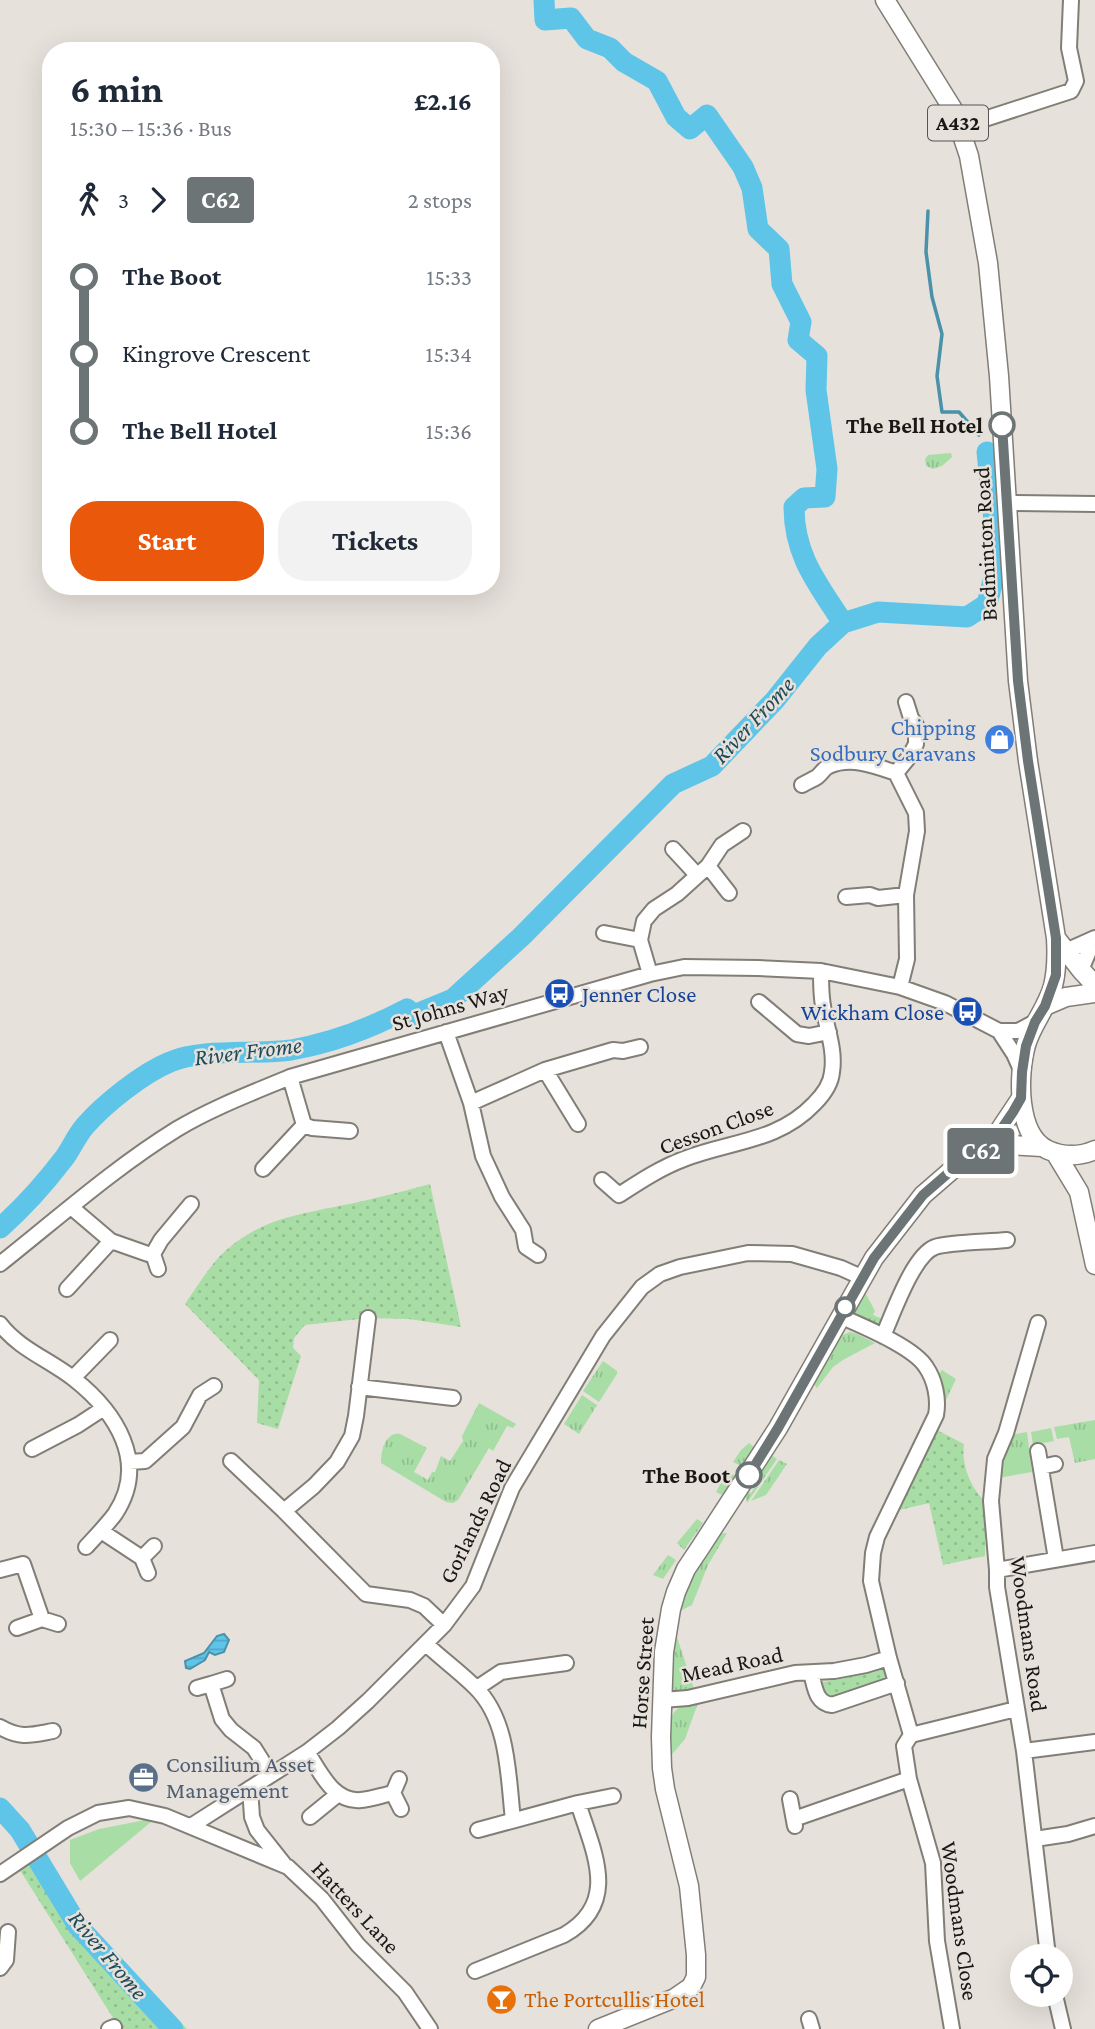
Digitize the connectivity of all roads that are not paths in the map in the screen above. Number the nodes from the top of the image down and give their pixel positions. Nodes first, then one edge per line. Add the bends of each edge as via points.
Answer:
1 (885, 0) edge
2 (1071, 0) edge
3 (960, 127) junction
4 (1007, 503) junction
5 (1095, 504) edge
6 (906, 702) dead end
7 (896, 774) junction
8 (802, 785) dead end
9 (738, 840) dead end
10 (673, 849) dead end
11 (702, 870) junction
12 (729, 893) dead end
13 (906, 895) junction
14 (845, 897) dead end
15 (604, 933) dead end
16 (1095, 938) edge
17 (640, 940) junction
18 (1060, 950) junction
19 (1081, 970) junction
20 (821, 971) junction
21 (650, 974) junction
22 (1095, 985) edge
23 (900, 987) junction
24 (1095, 993) edge
25 (760, 1002) dead end
26 (1045, 1006) junction
27 (1035, 1022) junction
28 (999, 1031) junction
29 (446, 1032) junction
30 (829, 1032) junction
31 (640, 1046) dead end
32 (545, 1070) junction
33 (1022, 1072) junction
34 (290, 1077) junction
35 (1021, 1098) junction
36 (471, 1103) junction
37 (578, 1124) dead end
38 (304, 1125) junction
39 (350, 1131) dead end
40 (984, 1149) junction
41 (1049, 1150) junction
42 (1095, 1150) edge
43 (263, 1169) dead end
44 (602, 1180) dead end
45 (191, 1203) dead end
46 (71, 1207) junction
47 (1007, 1240) dead end
48 (111, 1241) junction
49 (153, 1254) junction
50 (538, 1255) dead end
51 (0, 1264) edge
52 (1095, 1265) edge
53 (158, 1269) dead end
54 (861, 1277) junction
55 (67, 1289) dead end
56 (840, 1316) junction
57 (368, 1318) dead end
58 (1038, 1323) dead end
59 (1, 1329) edge
60 (883, 1336) junction
61 (110, 1340) dead end
62 (73, 1378) junction
63 (214, 1386) dead end
64 (359, 1387) junction
65 (453, 1398) dead end
66 (104, 1408) junction
67 (32, 1449) dead end
68 (1038, 1451) dead end
69 (231, 1461) dead end
70 (129, 1462) junction
71 (284, 1511) junction
72 (101, 1531) junction
73 (154, 1546) dead end
74 (86, 1547) dead end
75 (1095, 1553) edge
76 (142, 1558) junction
77 (1056, 1559) junction
78 (0, 1570) edge
79 (997, 1570) junction
80 (148, 1573) dead end
81 (42, 1619) junction
82 (58, 1625) dead end
83 (444, 1625) junction
84 (17, 1628) dead end
85 (426, 1644) junction
86 (889, 1658) junction
87 (566, 1663) dead end
88 (811, 1672) junction
89 (227, 1679) dead end
90 (897, 1683) junction
91 (211, 1684) junction
92 (197, 1688) dead end
93 (477, 1688) junction
94 (662, 1700) junction
95 (1016, 1709) junction
96 (0, 1727) edge
97 (53, 1731) dead end
98 (911, 1735) junction
99 (1095, 1742) edge
100 (1024, 1751) junction
101 (307, 1752) junction
102 (271, 1775) junction
103 (909, 1779) junction
104 (250, 1788) junction
105 (337, 1795) junction
106 (612, 1796) dead end
107 (790, 1799) dead end
108 (578, 1803) junction
109 (401, 1809) dead end
110 (310, 1817) dead end
111 (513, 1820) junction
112 (191, 1826) junction
113 (1095, 1826) edge
114 (478, 1830) dead end
115 (1035, 1839) junction
116 (288, 1867) junction
117 (0, 1874) edge
118 (8, 1932) dead end
119 (1047, 1944) edge
120 (0, 1968) edge
121 (475, 1971) dead end
122 (1058, 2007) edge
123 (430, 2029) edge
124 (598, 2029) edge
125 (952, 2029) edge
126 (1063, 2029) edge

1 - 3 main road, Badminton Road / A432
2 - 3 street via 1069,48 1076,81 1071,91
3 - 4 main road, Badminton Road / A432 via 988,263
4 - 5 street
4 - 18 main road, Badminton Road / A432 via 1018,681
6 - 7 street via 916,725 916,744
7 - 8 street via 871,765 833,764
7 - 13 street via 916,813
9 - 11 street via 722,845
10 - 11 street
11 - 12 street
11 - 17 street via 648,915
13 - 14 street
13 - 23 street via 907,959
15 - 17 street
16 - 18 street
16 - 19 street
17 - 21 street
18 - 19 main road, Badminton Road / A432
18 - 26 main road, Badminton Road / A432
19 - 22 main road, Badminton Road / A432
20 - 21 street, St Johns Way via 684,967
20 - 23 street, St Johns Way
20 - 30 street, Cesson Close via 821,998
21 - 29 street, St Johns Way
23 - 28 street, St Johns Way via 946,1003
24 - 26 main road
25 - 30 street via 797,1034
26 - 27 main road, A432
27 - 28 street via 1018,1031
27 - 33 main road, A432
28 - 33 street
29 - 34 street, St Johns Way
29 - 36 street
30 - 44 street, Cesson Close via 833,1058 829,1086 787,1127 671,1164 619,1195
31 - 32 street
32 - 36 street
32 - 37 street
33 - 35 main road, A432
34 - 38 street
34 - 46 street, St Johns Way via 179,1128
35 - 40 main road, Horse Street
35 - 41 main road, A432 via 1030,1130
36 - 50 street via 491,1177 523,1230 526,1247
38 - 39 street
38 - 43 street
40 - 41 main road, Horse Street via 1010,1145
40 - 54 main road, Horse Street via 923,1195
41 - 42 main road, Horse Street via 1071,1156
41 - 52 main road, A432 via 1079,1192
45 - 49 street
46 - 48 street
46 - 51 street, St Johns Way
47 - 60 street via 991,1236 926,1251
48 - 49 street
48 - 55 street
49 - 53 street
54 - 56 main road, Horse Street
54 - 83 street, Gorlands Road via 792,1254 747,1253 680,1266 642,1287 603,1336 513,1488 472,1586
56 - 60 street
56 - 94 main road, Horse Street via 778,1428 681,1581 667,1626
57 - 64 street
58 - 79 street, Woodmans Road via 995,1459 991,1501
59 - 62 street
60 - 86 street via 925,1364 938,1404 873,1553 871,1581
61 - 62 street
62 - 66 street
63 - 70 street via 201,1395 183,1427 145,1461
64 - 65 street
64 - 71 street via 352,1436 337,1462
66 - 67 street
66 - 70 street via 122,1435
68 - 77 street via 1048,1466
69 - 71 street
70 - 72 street via 121,1502
71 - 83 street via 366,1594 410,1600
72 - 74 street
72 - 76 street
73 - 76 street
75 - 77 street
76 - 80 street
77 - 79 street
78 - 81 street via 23,1564
79 - 95 street, Woodmans Road
81 - 82 street
81 - 84 street
83 - 85 street, Gorlands Road
85 - 93 street
85 - 101 street, Gorlands Road via 368,1702
86 - 88 street, Mead Road
86 - 90 street
87 - 93 street via 500,1672
88 - 90 street, Mead Road via 817,1694 826,1704
88 - 94 street, Mead Road
89 - 91 street
90 - 98 street
91 - 92 street
91 - 102 street via 222,1719 254,1748
93 - 111 street via 495,1718 506,1751
94 - 124 main road, Horse Street via 662,1768 689,1886 696,1976 691,1987 674,1998
95 - 98 street
95 - 100 street, Woodmans Road
96 - 97 street via 24,1743
98 - 103 street, Woodmans Close via 904,1746
99 - 100 street
100 - 115 street, Woodmans Road
101 - 102 street, Gorlands Road
101 - 105 street
102 - 104 street, Gorlands Road
103 - 107 street via 795,1823
103 - 125 street, Woodmans Close via 933,1863 937,1941
104 - 112 street, Gorlands Road
104 - 116 street via 257,1830
105 - 109 street via 358,1801 396,1786
105 - 110 street
106 - 108 street
108 - 111 street
108 - 121 street via 598,1865 598,1889 591,1912 564,1935
111 - 114 street
112 - 116 street, Hatters Lane
112 - 117 street, Hatters Lane via 129,1808 98,1813
113 - 115 street
115 - 119 street, Woodmans Road
116 - 123 street, Hatters Lane via 405,1992
118 - 120 street via 6,1959
122 - 126 street

